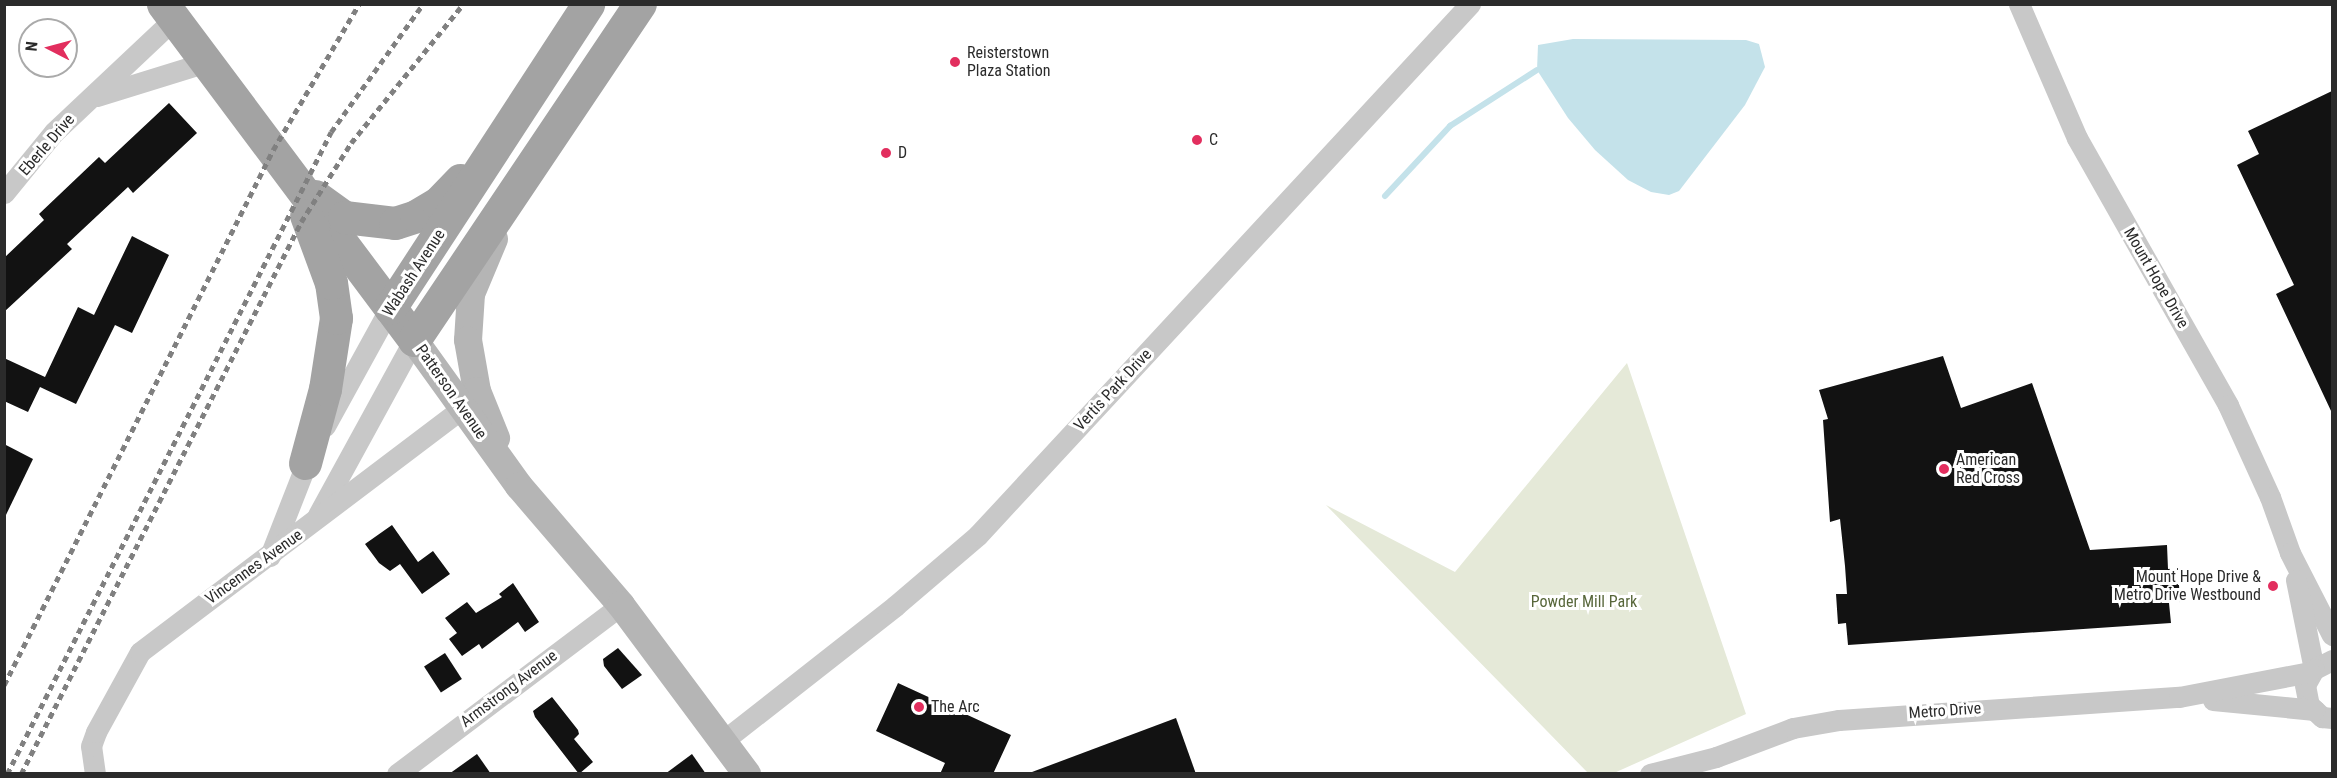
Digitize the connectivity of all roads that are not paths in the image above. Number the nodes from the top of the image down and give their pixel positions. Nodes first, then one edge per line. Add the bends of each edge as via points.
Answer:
1 (588, 4) edge
2 (640, 4) edge
3 (1470, 4) edge
4 (2019, 4) edge
5 (168, 12) edge
6 (207, 62) junction
7 (90, 98) junction
8 (509, 125) junction
9 (544, 143) junction
10 (285, 167) junction
11 (4, 193) edge
12 (390, 308) junction
13 (414, 340) junction
14 (461, 409) junction
15 (304, 463) junction
16 (519, 486) junction
17 (313, 524) junction
18 (2290, 553) junction
19 (270, 556) junction
20 (621, 605) junction
21 (2332, 635) edge
22 (2319, 667) edge
23 (2179, 697) junction
24 (2325, 720) edge
25 (723, 741) junction
26 (1716, 757) junction
27 (93, 766) edge
28 (397, 774) edge
29 (747, 774) edge
30 (1650, 774) edge
31 (1697, 774) edge

1 - 8 main road, Wabash Avenue
2 - 9 main road
3 - 25 street, Vertis Park Drive via 978,535 895,606
4 - 18 street, Mount Hope Drive via 2091,165 2228,405 2270,497
5 - 6 main road, Patterson Avenue
5 - 7 street, Eberle Drive
6 - 7 street, Eberle Drive
6 - 10 main road, Patterson Avenue
7 - 11 street, Eberle Drive via 54,132
8 - 10 main road via 438,203 395,223 344,217 327,208
8 - 12 main road, Wabash Avenue
9 - 13 main road
9 - 16 main road via 484,258 471,294 468,340 477,392
10 - 12 main road, Patterson Avenue
10 - 15 main road via 320,247 336,318 328,378
12 - 13 main road, Patterson Avenue
12 - 15 street, Wabash Avenue
13 - 14 main road, Patterson Avenue
13 - 17 street
14 - 16 main road, Patterson Avenue
14 - 17 street, Vincennes Avenue
15 - 19 street, Wabash Avenue
16 - 20 main road, Patterson Avenue
17 - 19 street, Vincennes Avenue
18 - 21 street, Mount Hope Drive
18 - 22 street, Mount Hope Drive
19 - 27 street, Vincennes Avenue via 140,652 96,732
20 - 25 main road, Patterson Avenue
20 - 28 street, Armstrong Avenue
22 - 23 street, Metro Drive
22 - 24 street, Mount Hope Drive via 2305,695
23 - 24 street, Metro Drive
23 - 26 street, Metro Drive via 1839,720 1782,732
25 - 29 main road, Patterson Avenue
26 - 30 street, Metro Drive
26 - 31 street, Metro Drive

